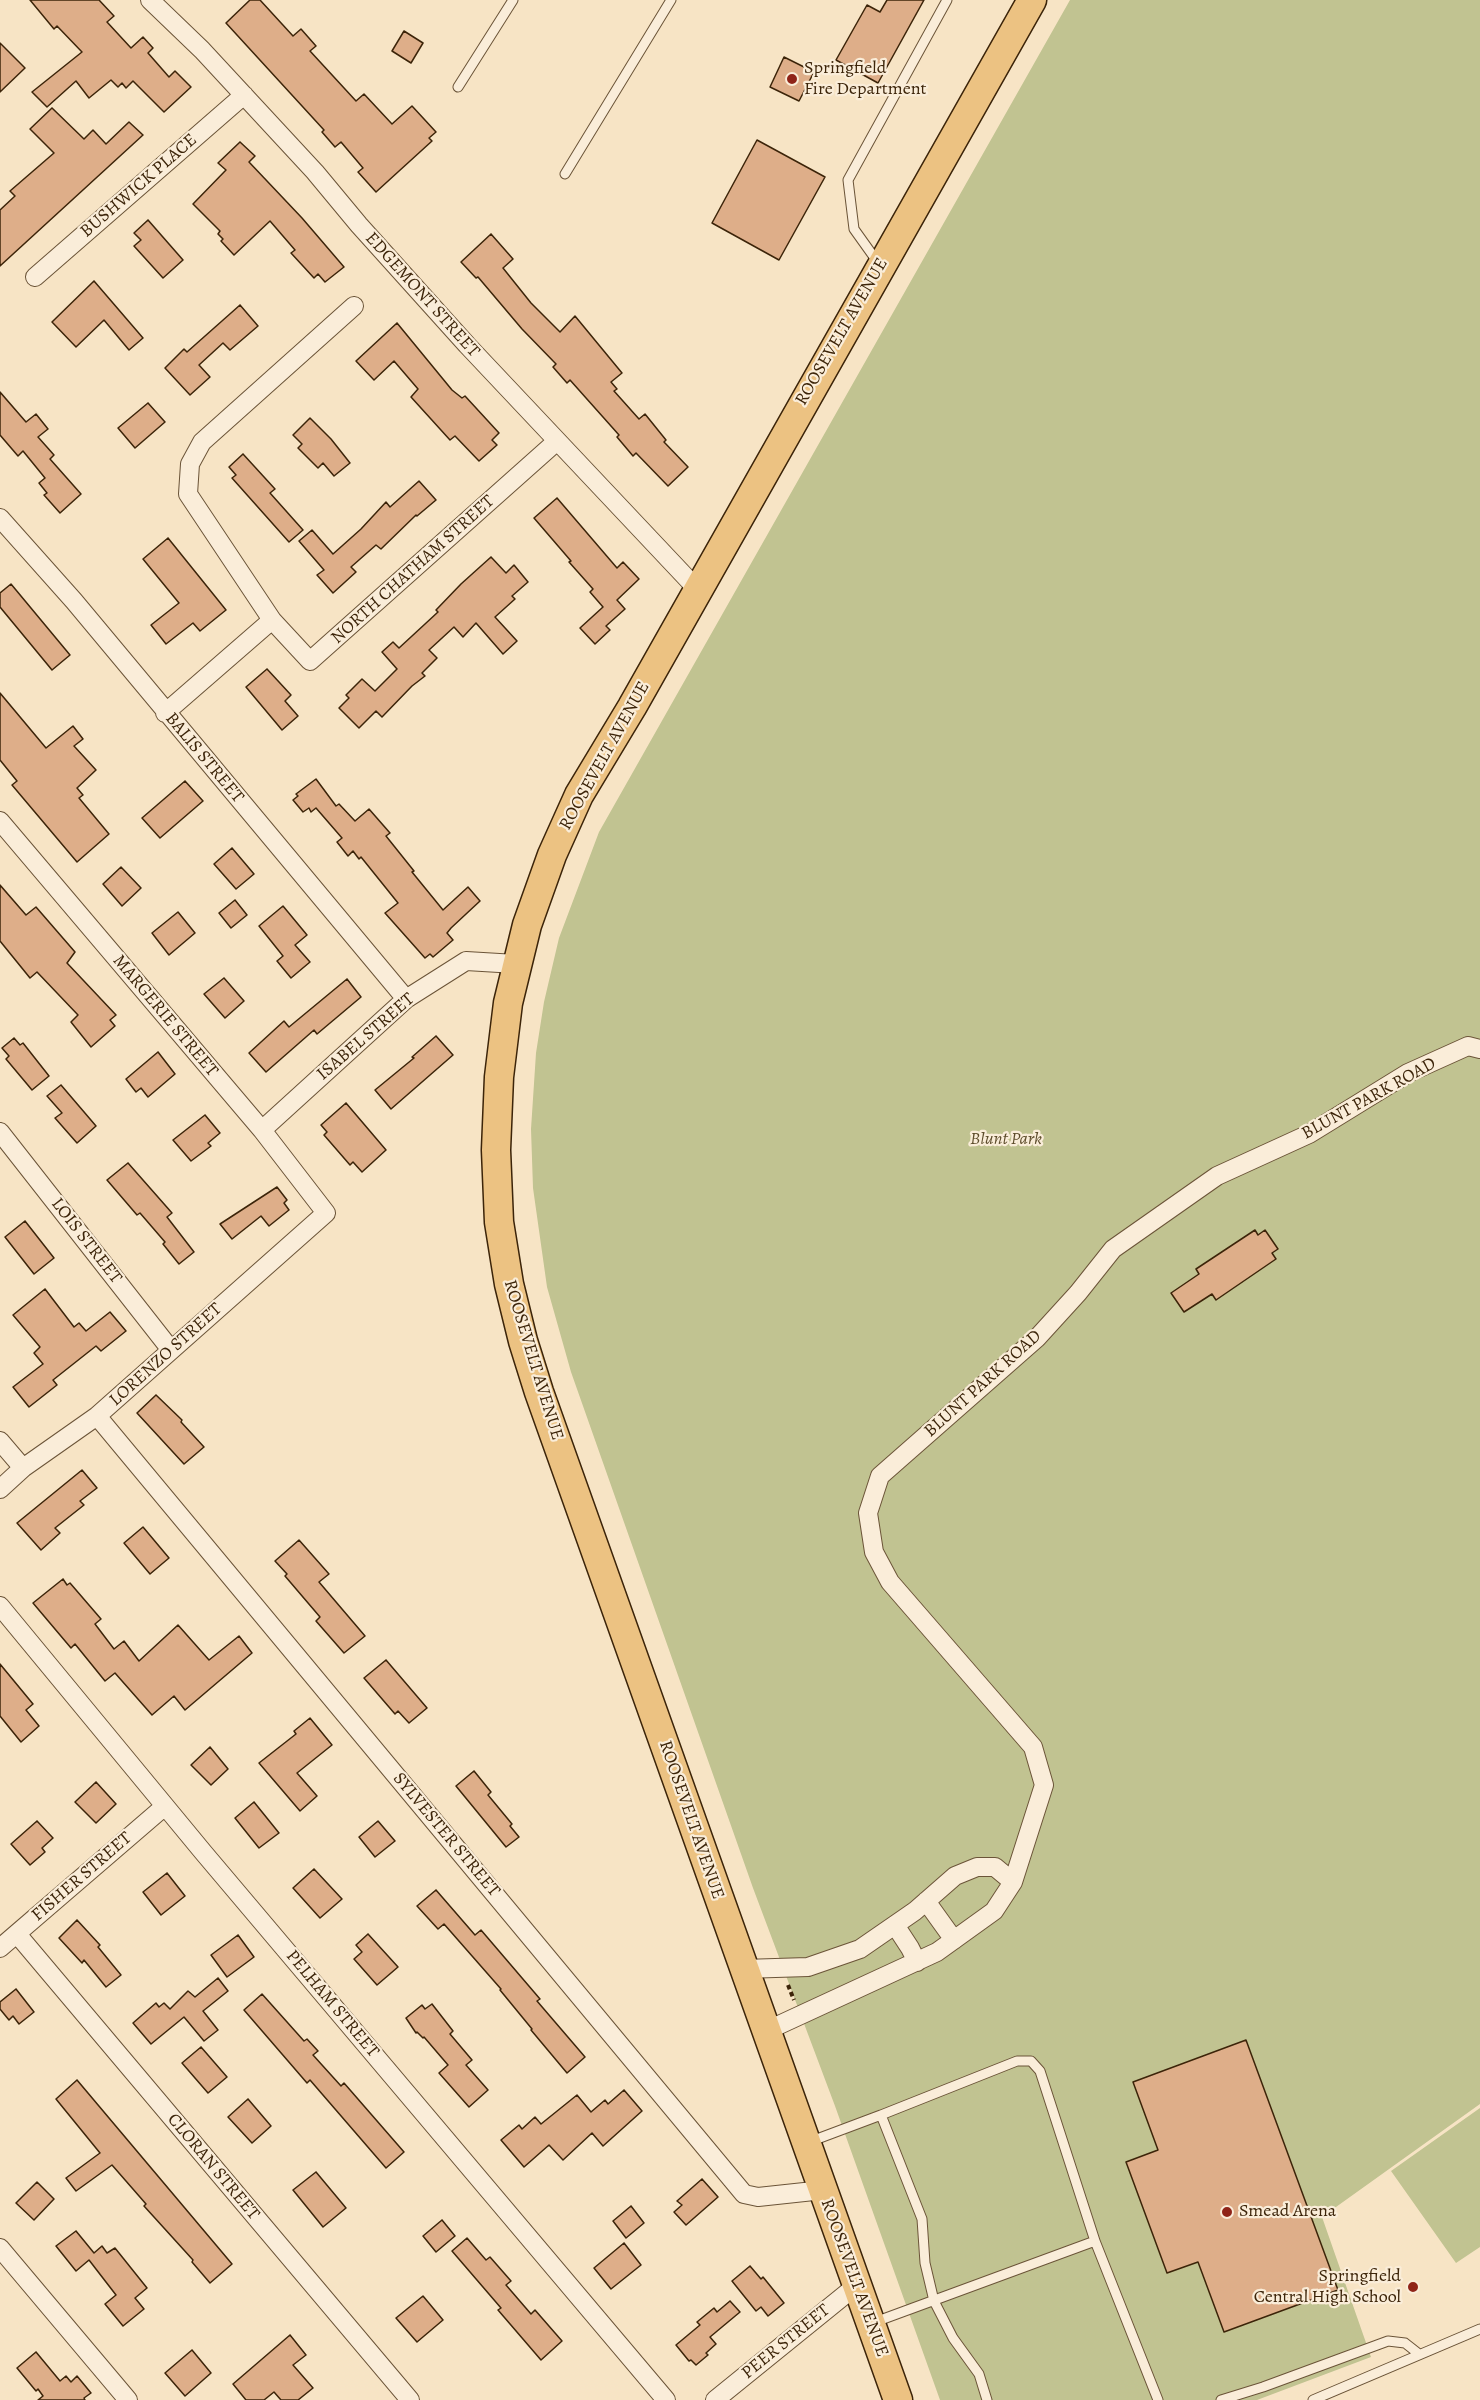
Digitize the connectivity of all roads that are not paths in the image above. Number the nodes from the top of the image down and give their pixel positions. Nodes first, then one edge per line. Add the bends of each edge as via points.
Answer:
1 (150, 0) edge
2 (513, 0) edge
3 (671, 0) edge
4 (946, 0) edge
5 (1032, 0) edge
6 (458, 87) dead end
7 (243, 95) junction
8 (565, 174) dead end
9 (880, 265) junction
10 (35, 277) dead end
11 (354, 306) dead end
12 (557, 441) junction
13 (0, 518) edge
14 (697, 589) junction
15 (272, 621) junction
16 (165, 713) junction
17 (0, 821) edge
18 (516, 964) junction
19 (406, 999) junction
20 (1480, 1049) edge
21 (262, 1130) junction
22 (0, 1132) edge
23 (326, 1213) joint
24 (171, 1350) junction
25 (97, 1416) junction
26 (0, 1441) edge
27 (23, 1468) junction
28 (0, 1489) edge
29 (0, 1606) edge
30 (165, 1806) junction
31 (1013, 1882) junction
32 (926, 1901) junction
33 (895, 1925) junction
34 (16, 1934) junction
35 (954, 1940) junction
36 (0, 1948) edge
37 (917, 1962) junction
38 (743, 1969) junction
39 (766, 2031) junction
40 (880, 2115) junction
41 (806, 2143) junction
42 (823, 2190) junction
43 (1095, 2241) junction
44 (0, 2248) edge
45 (857, 2285) junction
46 (934, 2301) junction
47 (870, 2324) junction
48 (1480, 2329) edge
49 (1419, 2354) junction
50 (128, 2400) edge
51 (410, 2400) edge
52 (666, 2400) edge
53 (715, 2400) edge
54 (898, 2400) edge
55 (987, 2400) edge
56 (1158, 2400) edge
57 (1221, 2400) edge
58 (1312, 2400) edge

1 - 7 street, EDGEMONT STREET
2 - 6 lane
3 - 8 lane
4 - 9 lane via 848,180 854,229
5 - 9 main road, ROOSEVELT AVENUE
7 - 10 street, BUSHWICK PLACE
7 - 12 street, EDGEMONT STREET
9 - 14 main road, ROOSEVELT AVENUE
11 - 15 street via 202,442 190,464 188,494
12 - 14 street, EDGEMONT STREET
12 - 15 street, NORTH CHATHAM STREET via 310,661
13 - 16 street, BALIS STREET
14 - 18 main road, ROOSEVELT AVENUE via 570,815 540,886
15 - 16 street
16 - 19 street, BALIS STREET
17 - 21 street, MARGERIE STREET
18 - 19 street, ISABEL STREET via 466,961
18 - 38 main road, ROOSEVELT AVENUE via 503,1040 496,1150 499,1222 514,1305 539,1392
19 - 21 street, ISABEL STREET
20 - 31 street, BLUNT PARK ROAD via 1468,1047 1408,1073 1309,1134 1207,1182 1113,1249 1037,1338 880,1476 868,1513 874,1552 890,1582 1033,1747 1044,1785
21 - 23 street, MARGERIE STREET
22 - 24 street, LOIS STREET
23 - 24 street, LORENZO STREET
24 - 25 street, LORENZO STREET
25 - 27 street, LORENZO STREET
25 - 42 street, SYLVESTER STREET via 744,2194 758,2197
26 - 27 street
27 - 28 street, LORENZO STREET
29 - 30 street, PELHAM STREET
30 - 34 street, FISHER STREET
30 - 52 street, PELHAM STREET
31 - 32 street via 995,1868 977,1867 955,1876
31 - 35 street, BLUNT PARK ROAD via 994,1911
32 - 33 street
32 - 35 street
33 - 37 street
33 - 38 street via 860,1949 808,1967
34 - 36 street, FISHER STREET
34 - 51 street, CLORAN STREET
35 - 37 street, BLUNT PARK ROAD
37 - 39 street, BLUNT PARK ROAD
38 - 39 main road, ROOSEVELT AVENUE
39 - 41 main road, ROOSEVELT AVENUE
40 - 41 lane
40 - 43 lane via 1017,2061 1031,2061 1040,2071
40 - 46 lane via 922,2219 925,2263
41 - 42 main road, ROOSEVELT AVENUE
42 - 45 main road, ROOSEVELT AVENUE
43 - 46 lane
43 - 56 lane
44 - 50 street
45 - 47 main road, ROOSEVELT AVENUE
45 - 53 street, PEER STREET
46 - 47 lane
46 - 55 lane via 953,2338 979,2374
47 - 54 main road, ROOSEVELT AVENUE
48 - 49 lane
49 - 57 lane via 1405,2343 1388,2341
49 - 58 lane

